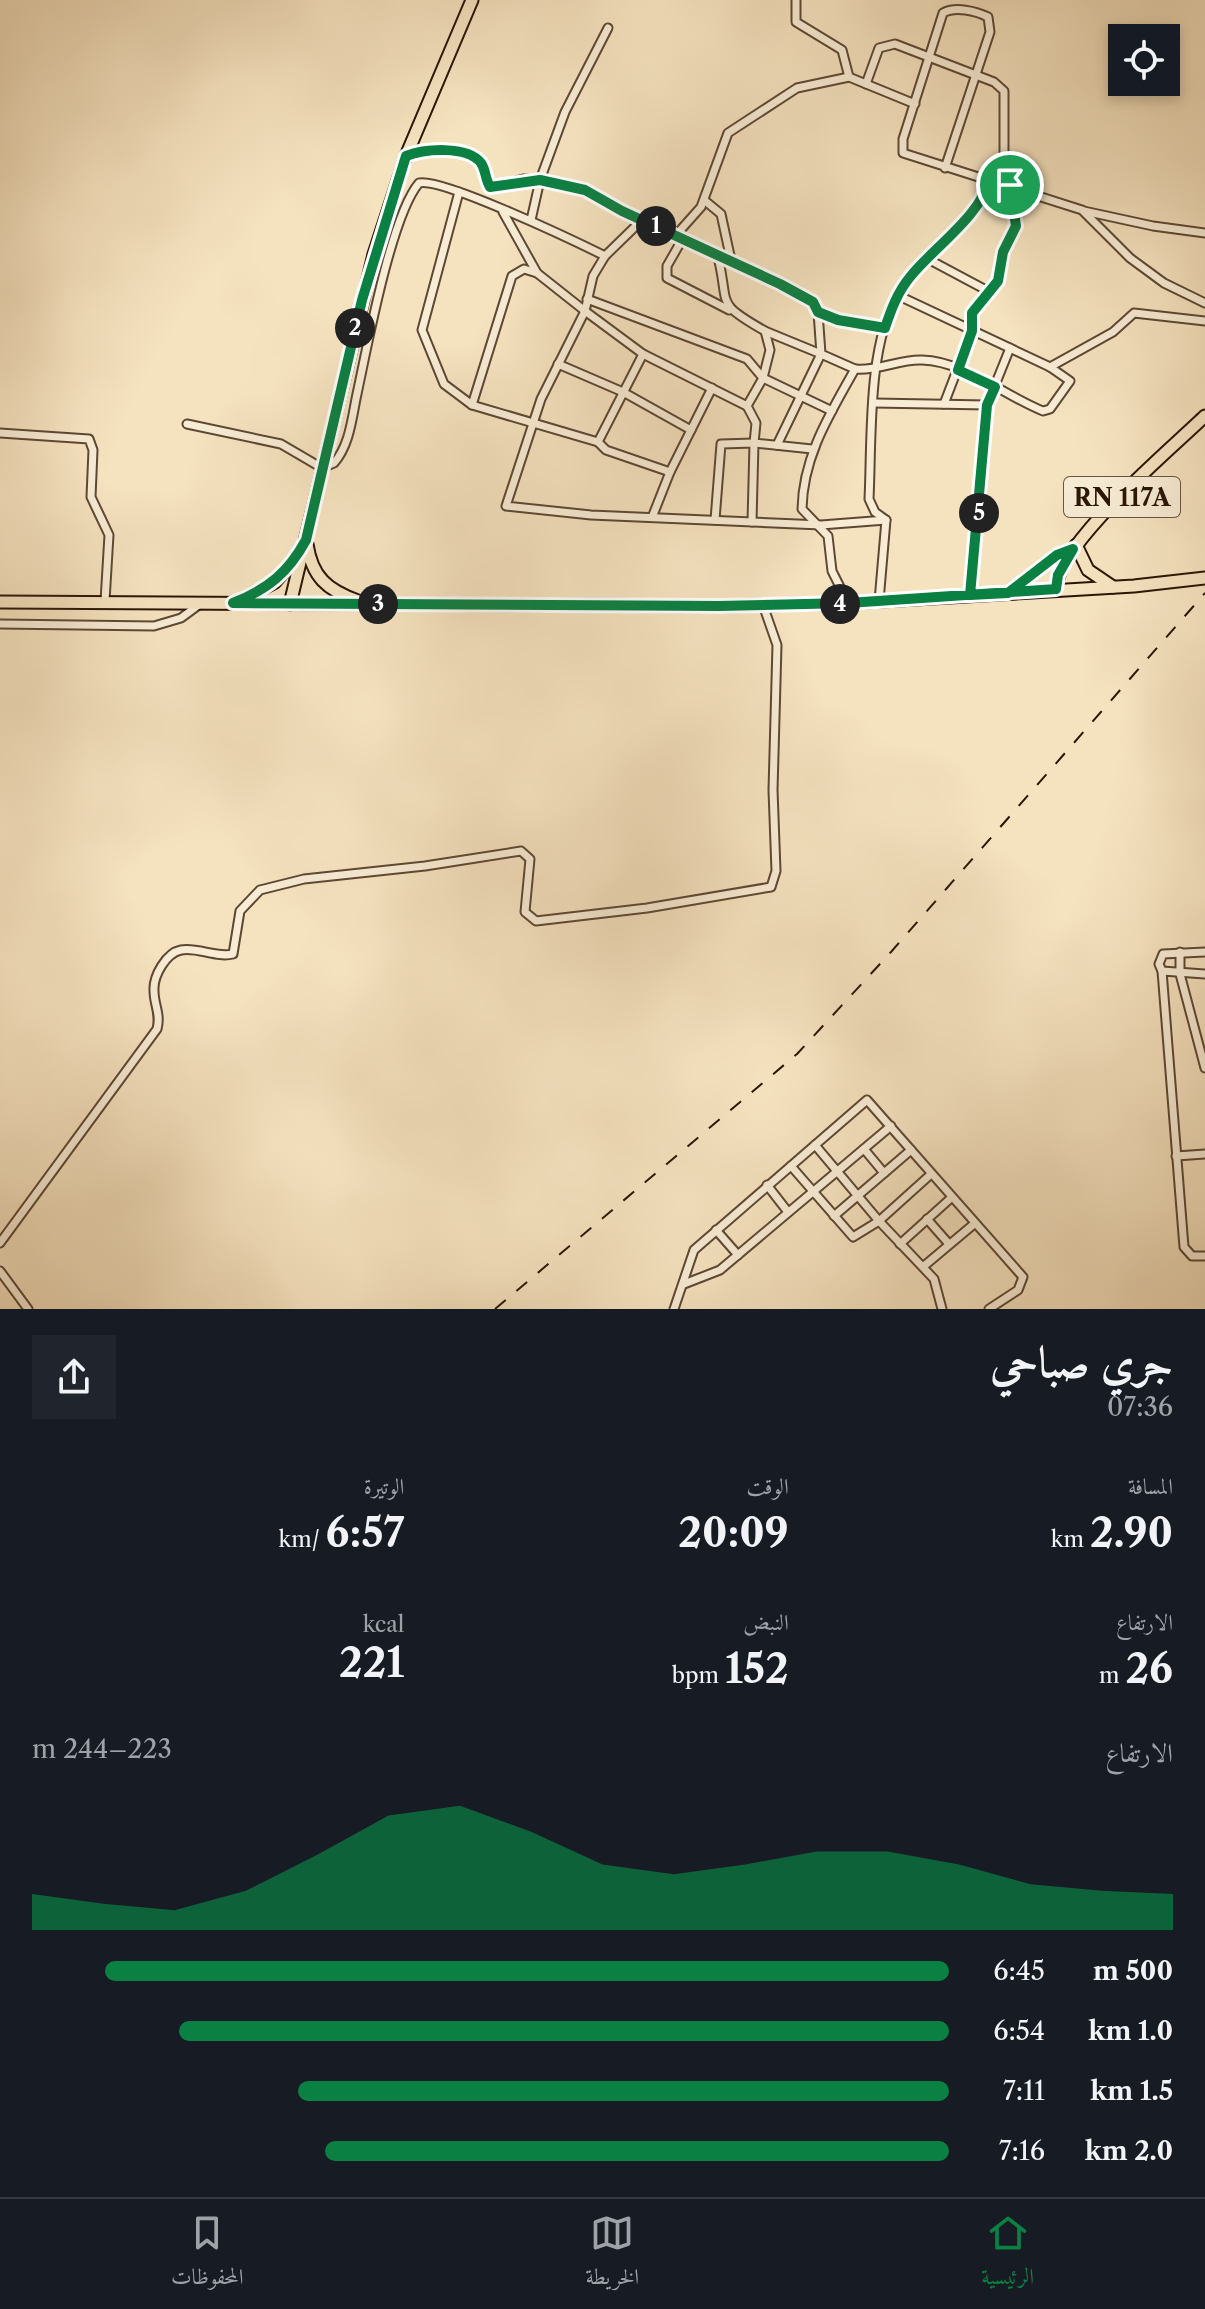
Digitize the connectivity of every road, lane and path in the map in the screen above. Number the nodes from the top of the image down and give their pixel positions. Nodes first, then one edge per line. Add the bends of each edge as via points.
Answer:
1 (472, 0) edge
2 (796, 0) edge
3 (608, 28) dead end
4 (932, 56) junction
5 (976, 75) junction
6 (849, 77) junction
7 (866, 84) junction
8 (915, 104) junction
9 (406, 156) junction
10 (945, 168) junction
11 (989, 179) junction
12 (540, 180) junction
13 (1010, 185) junction
14 (459, 192) junction
15 (704, 200) junction
16 (1082, 210) junction
17 (503, 212) junction
18 (531, 220) junction
19 (642, 220) junction
20 (1205, 233) edge
21 (679, 236) junction
22 (717, 253) junction
23 (605, 256) junction
24 (926, 258) junction
25 (731, 260) junction
26 (537, 273) junction
27 (988, 291) junction
28 (897, 295) junction
29 (587, 299) junction
30 (1205, 303) edge
31 (585, 311) junction
32 (731, 311) junction
33 (818, 312) junction
34 (1205, 321) edge
35 (885, 328) junction
36 (765, 331) junction
37 (972, 331) junction
38 (1010, 348) junction
39 (643, 354) junction
40 (821, 354) junction
41 (558, 364) junction
42 (1050, 367) junction
43 (855, 369) junction
44 (878, 370) junction
45 (958, 370) junction
46 (763, 378) junction
47 (995, 387) junction
48 (712, 388) junction
49 (623, 392) junction
50 (802, 398) junction
51 (874, 403) junction
52 (944, 404) junction
53 (472, 405) junction
54 (987, 405) junction
55 (747, 406) junction
56 (832, 411) junction
57 (1205, 416) edge
58 (535, 421) junction
59 (187, 424) dead end
60 (691, 430) junction
61 (0, 433) edge
62 (598, 442) junction
63 (754, 443) junction
64 (777, 445) junction
65 (812, 449) junction
66 (322, 468) junction
67 (670, 472) junction
68 (653, 515) junction
69 (715, 520) junction
70 (886, 520) junction
71 (752, 522) junction
72 (821, 525) junction
73 (306, 539) junction
74 (1074, 547) junction
75 (1205, 578) edge
76 (1113, 587) junction
77 (1056, 589) junction
78 (1008, 593) junction
79 (970, 595) junction
80 (105, 601) junction
81 (879, 601) junction
82 (0, 602) edge
83 (201, 603) junction
84 (233, 603) junction
85 (848, 603) junction
86 (290, 604) junction
87 (366, 604) junction
88 (763, 605) junction
89 (0, 624) edge
90 (1180, 952) junction
91 (1205, 952) edge
92 (1162, 971) junction
93 (1180, 974) junction
94 (1205, 974) edge
95 (1205, 1068) edge
96 (891, 1126) junction
97 (815, 1145) junction
98 (864, 1149) junction
99 (911, 1150) junction
100 (1205, 1154) edge
101 (1176, 1156) junction
102 (791, 1166) junction
103 (836, 1170) junction
104 (884, 1173) junction
105 (930, 1175) junction
106 (767, 1185) junction
107 (813, 1190) junction
108 (858, 1195) junction
109 (951, 1198) junction
110 (788, 1212) junction
111 (834, 1216) junction
112 (927, 1219) junction
113 (879, 1221) junction
114 (974, 1224) junction
115 (716, 1230) junction
116 (0, 1243) edge
117 (900, 1244) junction
118 (949, 1244) junction
119 (738, 1255) junction
120 (1205, 1256) edge
121 (924, 1266) junction
122 (0, 1271) edge
123 (684, 1284) junction
124 (28, 1309) edge
125 (674, 1309) edge
126 (942, 1309) edge
127 (989, 1309) edge

1 - 9 main road
2 - 6 street via 796,22 842,50
3 - 12 street via 565,112
4 - 5 street
4 - 5 street via 944,12 982,14 991,27
4 - 7 street via 885,44 877,51
4 - 8 street
5 - 10 street
5 - 13 street via 1004,91 1004,163
6 - 7 street
6 - 15 street via 797,88 728,133
7 - 8 street
8 - 10 street via 902,151
9 - 12 street via 435,149 474,158 490,187
9 - 66 main road via 374,254
10 - 11 street
11 - 13 street
11 - 24 street via 983,197
12 - 18 street
12 - 19 street via 585,190
13 - 16 street
13 - 27 street via 1017,221 1003,252 999,278
14 - 17 street
14 - 53 street via 422,330 444,384
14 - 66 street via 424,181 415,187 372,322 346,442 334,463
15 - 21 street
15 - 25 street via 721,214
16 - 20 street
16 - 30 street via 1130,258
17 - 18 street
17 - 26 street
18 - 23 street
19 - 21 street
19 - 23 street
21 - 22 street
21 - 32 street via 667,278
22 - 25 street
22 - 32 street via 723,295
23 - 29 street
24 - 27 street
24 - 28 street
25 - 33 street via 813,302
26 - 31 street
26 - 53 street via 524,269 512,276
27 - 37 street via 972,313
28 - 35 street
28 - 37 street
29 - 31 street
29 - 46 street via 747,359
31 - 39 street
31 - 41 street
32 - 36 street
33 - 35 street
33 - 40 street
34 - 42 street via 1134,313 1113,332
35 - 44 street
36 - 40 street
36 - 46 street via 770,350
37 - 38 street
37 - 45 street
38 - 42 street
38 - 47 street
39 - 48 street
39 - 49 street
40 - 43 street
40 - 50 street
41 - 49 street
41 - 58 street
42 - 47 street via 1070,381 1048,410
43 - 44 street
43 - 56 street
44 - 45 street via 925,360
44 - 51 street
45 - 47 street
45 - 52 street
46 - 50 street
46 - 55 street
47 - 54 street
48 - 55 street
48 - 60 street
49 - 60 street
49 - 62 street
50 - 56 street
50 - 64 street
51 - 52 street
51 - 70 street via 869,499
52 - 54 street
53 - 58 street
54 - 79 street
55 - 63 street via 756,423
56 - 65 street
57 - 74 main road, RN 117A
58 - 62 street
58 - 68 street via 506,506
59 - 66 street via 281,444
60 - 67 street
61 - 80 street via 89,439 91,497 109,535
62 - 67 street via 606,450
63 - 64 street
63 - 69 street via 721,444
63 - 71 street
64 - 65 street
65 - 72 street via 802,509
66 - 73 main road
67 - 68 street
68 - 69 street
69 - 71 street
70 - 72 street
70 - 81 street
71 - 72 street
72 - 85 street via 832,550 836,582
73 - 84 main road via 275,582
73 - 86 main road
73 - 87 main road via 311,564 322,582
74 - 76 main road via 1088,570
74 - 77 main road, RN 117A
74 - 78 main road
75 - 76 main road
76 - 77 main road
77 - 78 main road
78 - 79 main road
79 - 81 main road
80 - 82 main road
80 - 83 main road
81 - 85 main road
83 - 84 main road
83 - 89 street via 181,618 154,626
84 - 86 main road
85 - 88 main road
86 - 87 main road
87 - 88 main road
88 - 116 street via 777,645 776,871 771,887 536,921 525,912 530,859 521,851 304,879 260,890 240,911 233,954 181,950 169,957 155,981 157,1029
90 - 91 street
90 - 92 street via 1161,956
90 - 93 street
92 - 93 street
92 - 101 street
93 - 94 street
93 - 95 street
96 - 97 street via 867,1100
96 - 98 street
96 - 99 street
97 - 102 street
97 - 103 street
98 - 103 street
98 - 104 street
99 - 104 street
99 - 105 street
100 - 101 street
101 - 120 street via 1184,1247 1192,1256
102 - 106 street
102 - 107 street
103 - 107 street
103 - 108 street
104 - 108 street
105 - 109 street
105 - 113 street
106 - 110 street
106 - 115 street
107 - 110 street
107 - 111 street
108 - 111 street
108 - 113 street
109 - 112 street
109 - 114 street
110 - 119 street
111 - 113 street via 853,1237
112 - 117 street
112 - 118 street
113 - 117 street
114 - 118 street
114 - 127 street via 1023,1277 1018,1290
115 - 119 street
115 - 123 street via 694,1250
117 - 121 street
118 - 121 street
119 - 123 street via 716,1273
121 - 126 street via 939,1285
122 - 124 street
123 - 125 street

